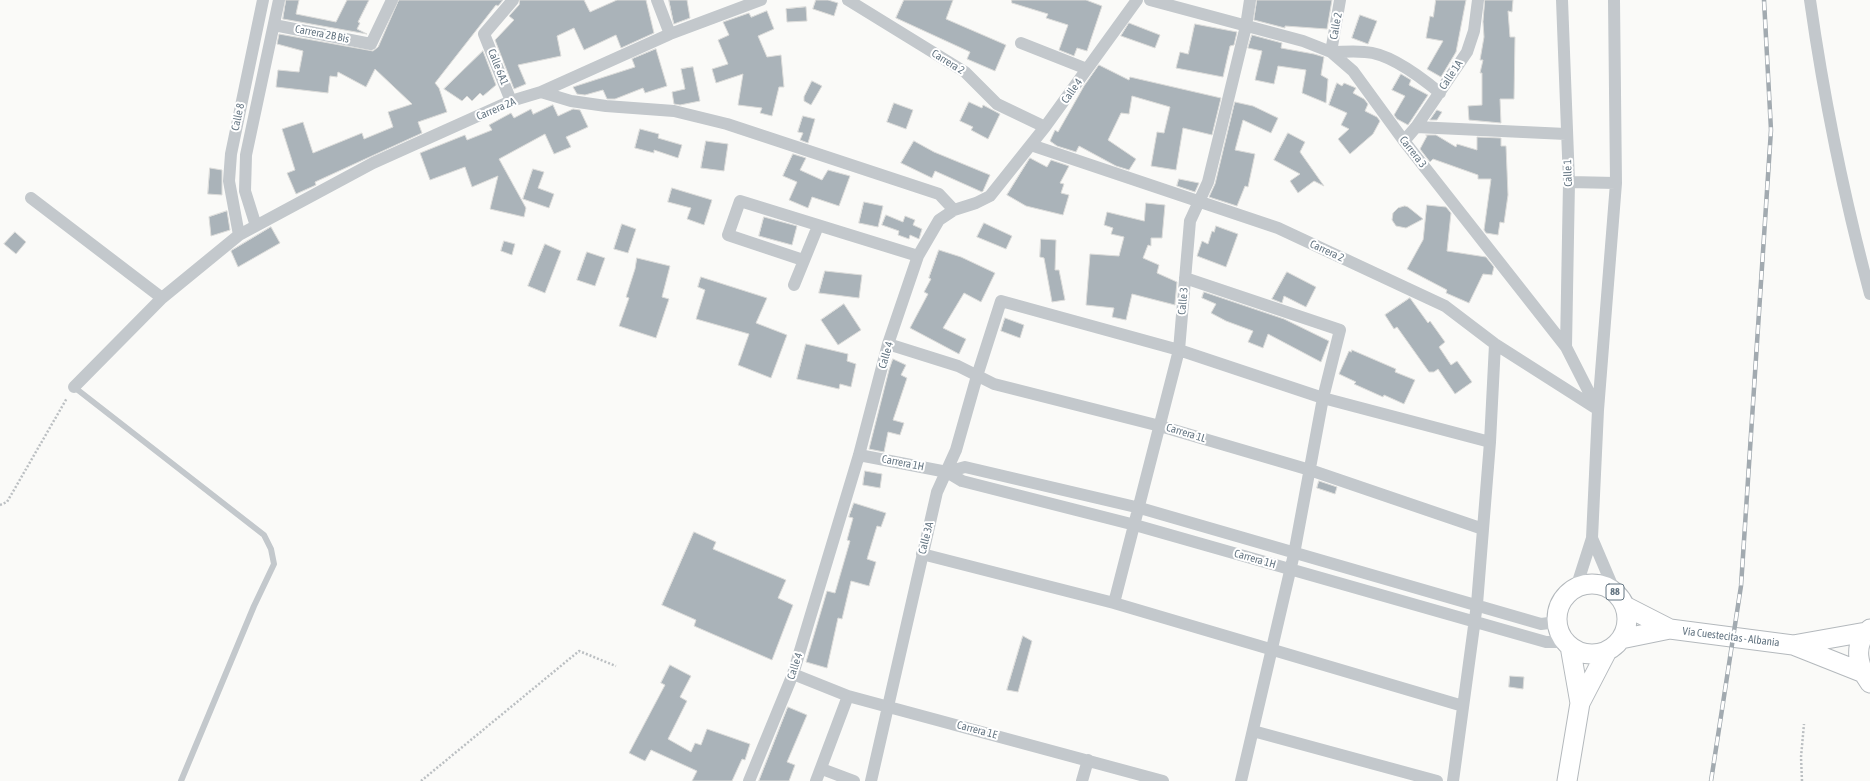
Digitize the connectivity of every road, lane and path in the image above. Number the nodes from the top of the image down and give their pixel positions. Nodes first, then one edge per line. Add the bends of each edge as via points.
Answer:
1 (263, 0) edge
2 (278, 0) edge
3 (392, 0) edge
4 (513, 0) edge
5 (657, 0) edge
6 (848, 0) edge
7 (1137, 0) edge
8 (1150, 0) edge
9 (1250, 0) edge
10 (1340, 0) edge
11 (1478, 0) edge
12 (1562, 0) edge
13 (1614, 0) edge
14 (1810, 0) edge
15 (756, 1) edge
16 (274, 25) junction
17 (1246, 26) junction
18 (670, 34) junction
19 (1022, 42) dead end
20 (1331, 52) junction
21 (1087, 70) junction
22 (540, 92) junction
23 (1440, 93) junction
24 (511, 101) junction
25 (1045, 127) junction
26 (1416, 127) junction
27 (1566, 134) junction
28 (1404, 141) junction
29 (1031, 145) junction
30 (1569, 182) junction
31 (1616, 183) junction
32 (31, 198) dead end
33 (1197, 201) junction
34 (954, 210) junction
35 (256, 226) junction
36 (818, 226) junction
37 (239, 235) junction
38 (918, 256) junction
39 (803, 260) junction
40 (1186, 278) junction
41 (794, 285) dead end
42 (1870, 294) edge
43 (162, 298) junction
44 (888, 344) junction
45 (1495, 344) junction
46 (1566, 347) junction
47 (1179, 350) junction
48 (977, 376) junction
49 (74, 387) junction
50 (1324, 398) junction
51 (1598, 410) junction
52 (1160, 426) junction
53 (1490, 442) junction
54 (859, 455) junction
55 (1310, 470) junction
56 (947, 472) junction
57 (0, 505) edge
58 (1140, 508) junction
59 (1135, 525) junction
60 (1483, 528) junction
61 (1592, 538) junction
62 (922, 554) junction
63 (1294, 554) junction
64 (1290, 569) junction
65 (1576, 588) junction
66 (1620, 599) junction
67 (1114, 603) junction
68 (1477, 604) junction
69 (1557, 622) junction
70 (1476, 623) junction
71 (1670, 629) junction
72 (1868, 631) edge
73 (1621, 639) junction
74 (1568, 644) junction
75 (1793, 645) junction
76 (1271, 648) junction
77 (1607, 651) junction
78 (616, 666) dead end
79 (793, 674) junction
80 (1866, 678) edge
81 (848, 696) junction
82 (1580, 703) junction
83 (889, 706) junction
84 (1463, 706) junction
85 (1804, 724) dead end
86 (1252, 731) junction
87 (1088, 760) junction
88 (822, 769) junction
89 (181, 781) edge
90 (421, 781) edge
91 (749, 781) edge
92 (816, 781) edge
93 (854, 781) edge
94 (871, 781) edge
95 (1082, 781) edge
96 (1163, 781) edge
97 (1241, 781) edge
98 (1438, 781) edge
99 (1454, 781) edge
100 (1567, 781) edge
101 (1802, 781) edge

1 - 37 street, Calle 8 via 231,154 229,181
2 - 16 street, Calle 8
3 - 16 street, Carrera 2B Bis via 371,44
4 - 24 street, Calle 6A1 via 484,34
5 - 18 street
6 - 25 street, Carrera 2 via 965,72 997,104
7 - 21 street, Calle 4
8 - 17 street, Carrera 3
9 - 17 street, Calle 3
10 - 20 street, Calle 2
11 - 23 street, Calle 1A via 1474,31 1467,52
12 - 27 street, Calle 1
13 - 31 street
14 - 42 street via 1851,221
15 - 18 street, Carrera 2A
16 - 35 street, Calle 8 via 246,155 245,191
17 - 20 street, Carrera 3 via 1303,41
17 - 33 street, Calle 3 via 1208,182
18 - 22 street, Carrera 2A
19 - 21 street
20 - 23 street via 1366,52 1396,62
20 - 28 street, Carrera 3 via 1353,71
21 - 25 street, Calle 4
22 - 24 street, Carrera 2A
22 - 34 street via 571,101 606,106 674,111 727,124 939,194
23 - 26 street, Calle 1A
24 - 35 street, Carrera 2A via 373,163
25 - 29 street, Calle 4
26 - 27 street
26 - 28 street, Calle 1A
27 - 30 street, Calle 1
28 - 46 street, Carrera 3
29 - 33 street, Carrera 2
29 - 34 street, Calle 4 via 990,196
30 - 31 street
30 - 46 street, Calle 1
31 - 51 street
32 - 43 street
33 - 40 street, Calle 3 via 1190,221
33 - 45 street, Carrera 2 via 1278,228 1446,306
34 - 38 street, Calle 4 via 939,220
35 - 37 street, Carrera 2A
36 - 38 street
36 - 39 street
36 - 39 street via 740,201 728,235
37 - 43 street, Carrera 2A
38 - 44 street, Calle 4
39 - 41 street
40 - 47 street, Calle 3
40 - 50 street via 1340,330
43 - 49 street, Carrera 2A
44 - 48 street, Carrera 1L via 958,366
44 - 54 street, Calle 4
45 - 51 street, Carrera 2
45 - 53 street
46 - 51 street, Carrera 3
47 - 48 street, Calle 3A via 1001,301
47 - 50 street
47 - 52 street, Calle 3
48 - 52 street, Carrera 1L via 994,384
48 - 56 street, Calle 3A via 956,450
49 - 57 path via 7,502
49 - 89 lane via 264,534 271,549 274,564
50 - 53 street
50 - 55 street
51 - 61 street
52 - 55 street, Carrera 1L
52 - 58 street, Calle 3
53 - 60 street
54 - 56 street, Carrera 1H
54 - 79 street, Calle 4
55 - 60 street, Carrera 1L
55 - 63 street
56 - 58 street, Carrera 1H via 965,467
56 - 59 street, Carrera 1H via 962,481
56 - 62 street, Calle 3A via 937,492
58 - 59 street, Calle 3
58 - 63 street, Carrera 1H
59 - 64 street, Carrera 1H
59 - 67 street, Calle 3
60 - 68 street
61 - 65 street
61 - 66 street
62 - 67 street
62 - 83 street, Calle 3A
63 - 64 street
63 - 68 street, Carrera 1H
64 - 70 street, Carrera 1H
64 - 76 street
65 - 66 highway, 88 via 1589,584 1602,585
65 - 69 highway via 1565,596 1559,608
66 - 71 highway, Vía Cuestecitas - Albania / 88
66 - 73 highway, 88 via 1627,617
67 - 76 street
68 - 69 street, Carrera 1H via 1541,624
68 - 70 street
69 - 74 highway, 88
70 - 74 street, Carrera 1H via 1546,642
70 - 84 street
71 - 73 highway, Vía Cuestecitas - Albania / 88
71 - 75 highway, Vía Cuestecitas - Albania / 88
72 - 75 highway, Vía Cuestecitas - Albania / 88
72 - 80 highway, 88 via 1860,645 1858,658
73 - 77 highway, 88
74 - 77 highway via 1581,652 1594,654
74 - 82 highway, 88
75 - 80 highway, Vía Cuestecitas - Albania / 88
76 - 84 street
76 - 86 street
77 - 82 highway, 88
78 - 90 path via 579,652
79 - 81 street, Carrera 1E
79 - 91 street, Calle 4
81 - 83 street, Carrera 1E
81 - 88 street
82 - 100 highway, 88
83 - 87 street, Carrera 1E
83 - 94 street, Calle 3A
84 - 99 street
85 - 101 path
86 - 97 street
86 - 98 street
87 - 95 street
87 - 96 street, Carrera 1E
88 - 92 street
88 - 93 street

